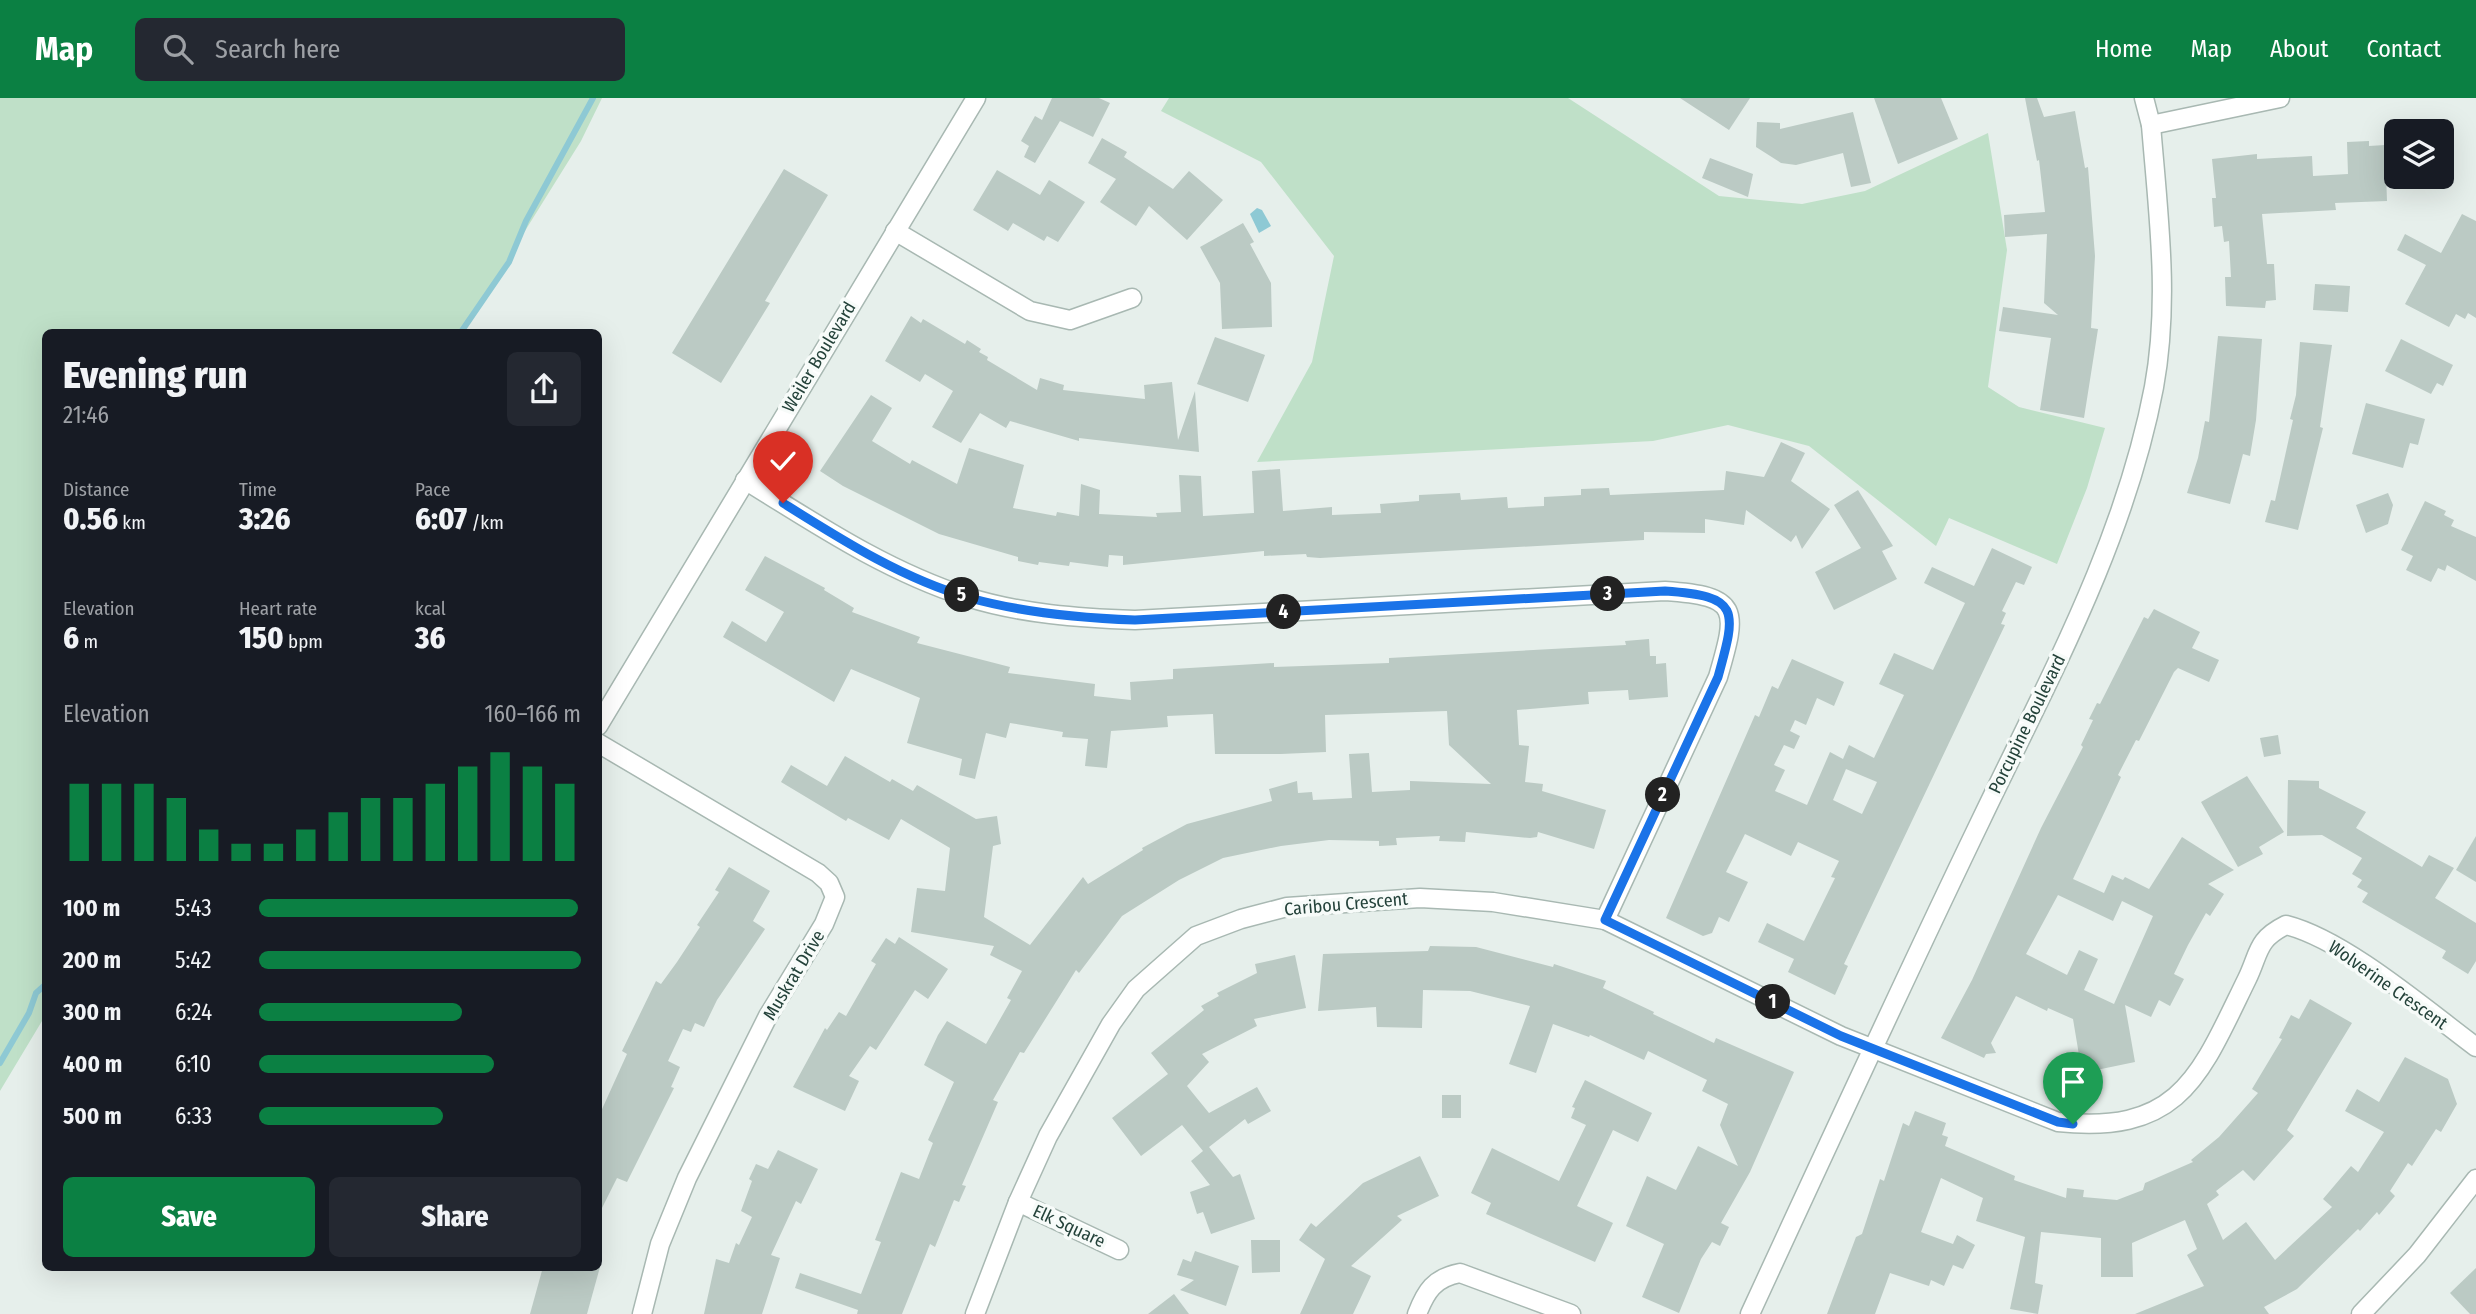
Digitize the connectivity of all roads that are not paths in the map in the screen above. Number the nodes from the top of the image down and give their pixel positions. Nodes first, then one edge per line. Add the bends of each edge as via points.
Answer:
1 (976, 98) edge
2 (2144, 98) edge
3 (2280, 98) edge
4 (2151, 125) junction
5 (895, 231) junction
6 (1132, 298) dead end
7 (745, 480) junction
8 (602, 719) edge
9 (602, 745) edge
10 (1605, 920) junction
11 (2476, 1047) edge
12 (1872, 1048) junction
13 (2476, 1179) edge
14 (1018, 1202) junction
15 (1119, 1250) dead end
16 (642, 1314) edge
17 (975, 1314) edge
18 (1417, 1314) edge
19 (1571, 1314) edge
20 (1750, 1314) edge
21 (2361, 1314) edge

1 - 5 street, Weiler Boulevard
2 - 4 street, Porcupine Boulevard
3 - 4 street
4 - 12 street, Porcupine Boulevard via 2163,289 2154,386 2134,473 2095,579
5 - 6 street via 1030,311 1070,320
5 - 7 street, Weiler Boulevard
7 - 8 street, Weiler Boulevard
7 - 10 street via 862,551 925,582 968,597 1050,614 1135,620 1665,591 1704,593 1719,600 1727,609 1729,640 1718,677
9 - 16 street, Muskrat Drive via 818,873 835,897 824,924 768,1016 687,1178 660,1244
10 - 12 street, Caribou Crescent
10 - 14 street, Caribou Crescent via 1493,902 1420,898 1287,907 1196,936 1136,989 1111,1024 1048,1136
11 - 12 street, Wolverine Crescent via 2347,953 2304,929 2286,925 2258,946 2211,1053 2192,1081 2155,1110 2123,1123 2058,1122
12 - 20 street, Porcupine Boulevard
13 - 21 street via 2417,1255
14 - 15 street, Elk Square
14 - 17 street, Caribou Crescent
18 - 19 street via 1426,1291 1443,1277 1460,1273

